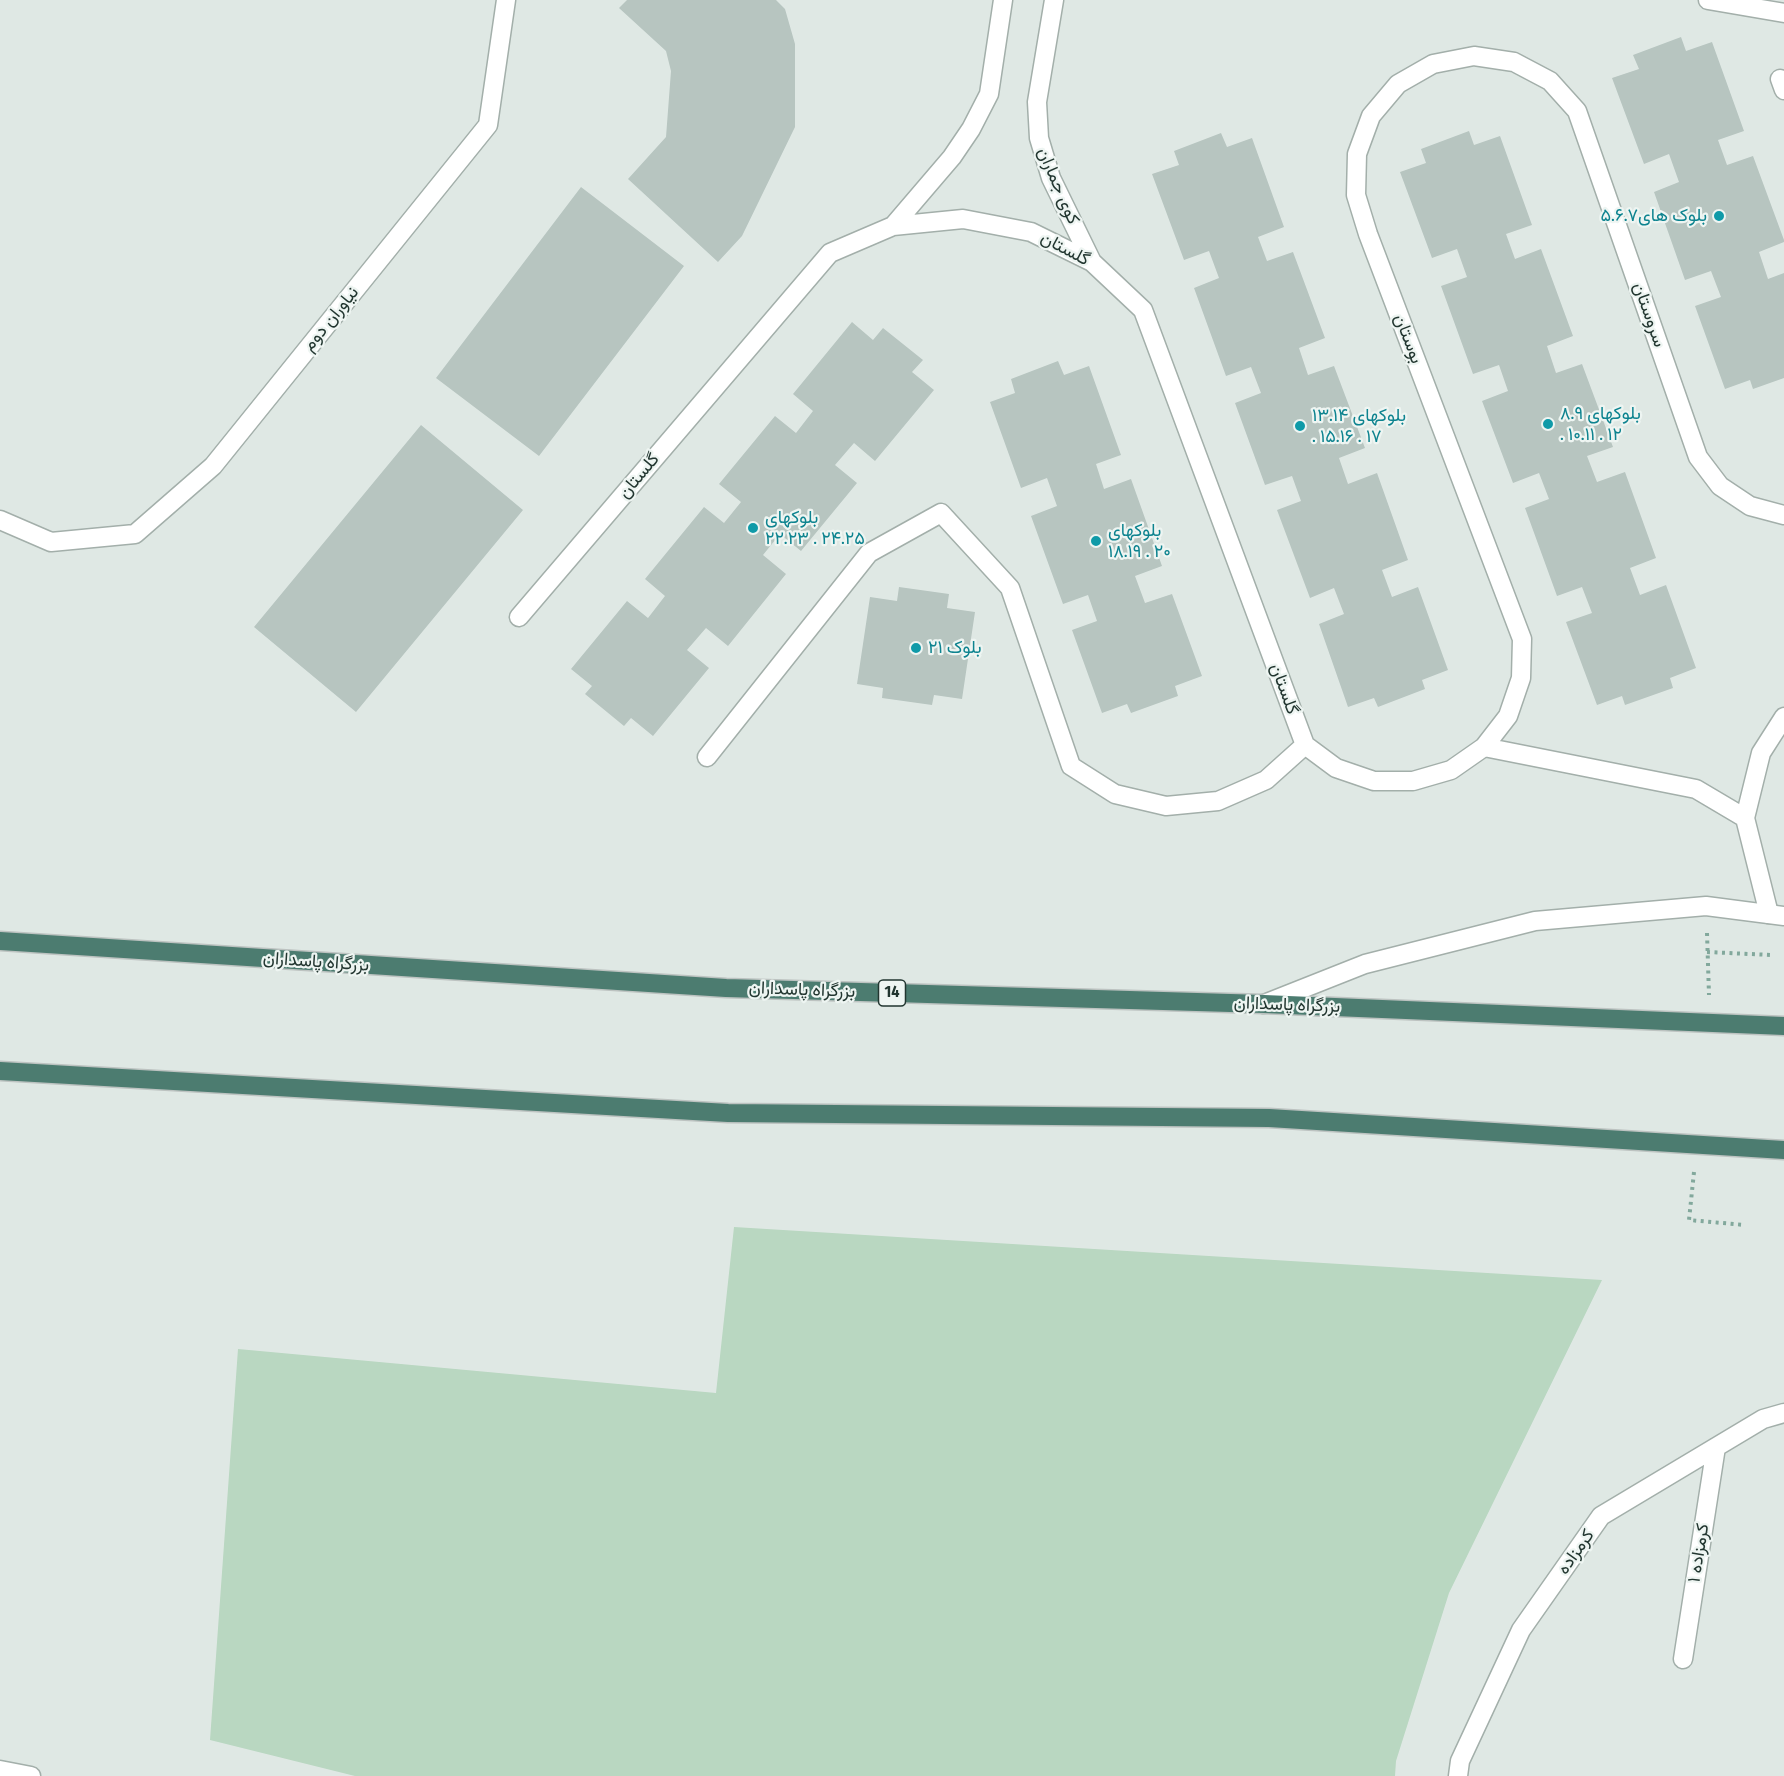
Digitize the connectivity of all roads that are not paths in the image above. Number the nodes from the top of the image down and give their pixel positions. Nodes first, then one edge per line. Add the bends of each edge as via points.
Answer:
1 (506, 0) edge
2 (1003, 0) edge
3 (1054, 0) edge
4 (1708, 0) edge
5 (1784, 13) edge
6 (1550, 81) joint
7 (893, 226) junction
8 (1092, 262) junction
9 (1784, 515) edge
10 (0, 520) edge
11 (519, 617) dead end
12 (1784, 717) edge
13 (1305, 745) junction
14 (1484, 747) junction
15 (707, 757) dead end
16 (1745, 818) junction
17 (1776, 915) edge
18 (0, 941) edge
19 (1264, 1004) junction
20 (1784, 1026) edge
21 (0, 1071) edge
22 (1784, 1150) edge
23 (1784, 1413) edge
24 (1716, 1447) junction
25 (1683, 1659) dead end
26 (0, 1770) edge
27 (31, 1776) edge
28 (1458, 1776) edge

1 - 10 street, نیاوران دوم via 488,125 213,466 135,534 51,542
2 - 7 street via 989,94 952,157
3 - 8 street, کوی جماران via 1037,102 1039,138 1051,178
4 - 5 street
6 - 9 street, سروستان via 1577,111 1698,457 1720,486 1750,506
6 - 14 street, بوستان via 1514,62 1474,56 1433,63 1398,84 1371,116 1357,154 1356,195 1368,234 1522,639 1521,678 1508,716
7 - 8 street, گلستان via 963,219 1031,232
7 - 11 street, گلستان via 830,253
8 - 13 street, گلستان via 1143,310
12 - 16 street via 1761,753
13 - 14 street via 1336,768 1374,781 1413,781 1451,770
13 - 15 street via 1266,780 1218,801 1166,806 1115,794 1071,766 1010,588 941,513 869,553
14 - 16 street via 1696,789
16 - 17 street
17 - 19 street via 1706,906 1534,921 1365,963
18 - 19 highway, بزرگراه پاسداران / 14 via 726,988
19 - 20 highway, بزرگراه پاسداران / 14
21 - 22 highway via 728,1113 1269,1118
23 - 24 street, کرمزاده via 1763,1419
24 - 25 street, کرمزاده ١
24 - 28 street, کرمزاده via 1601,1516 1521,1630 1460,1761
26 - 27 street

